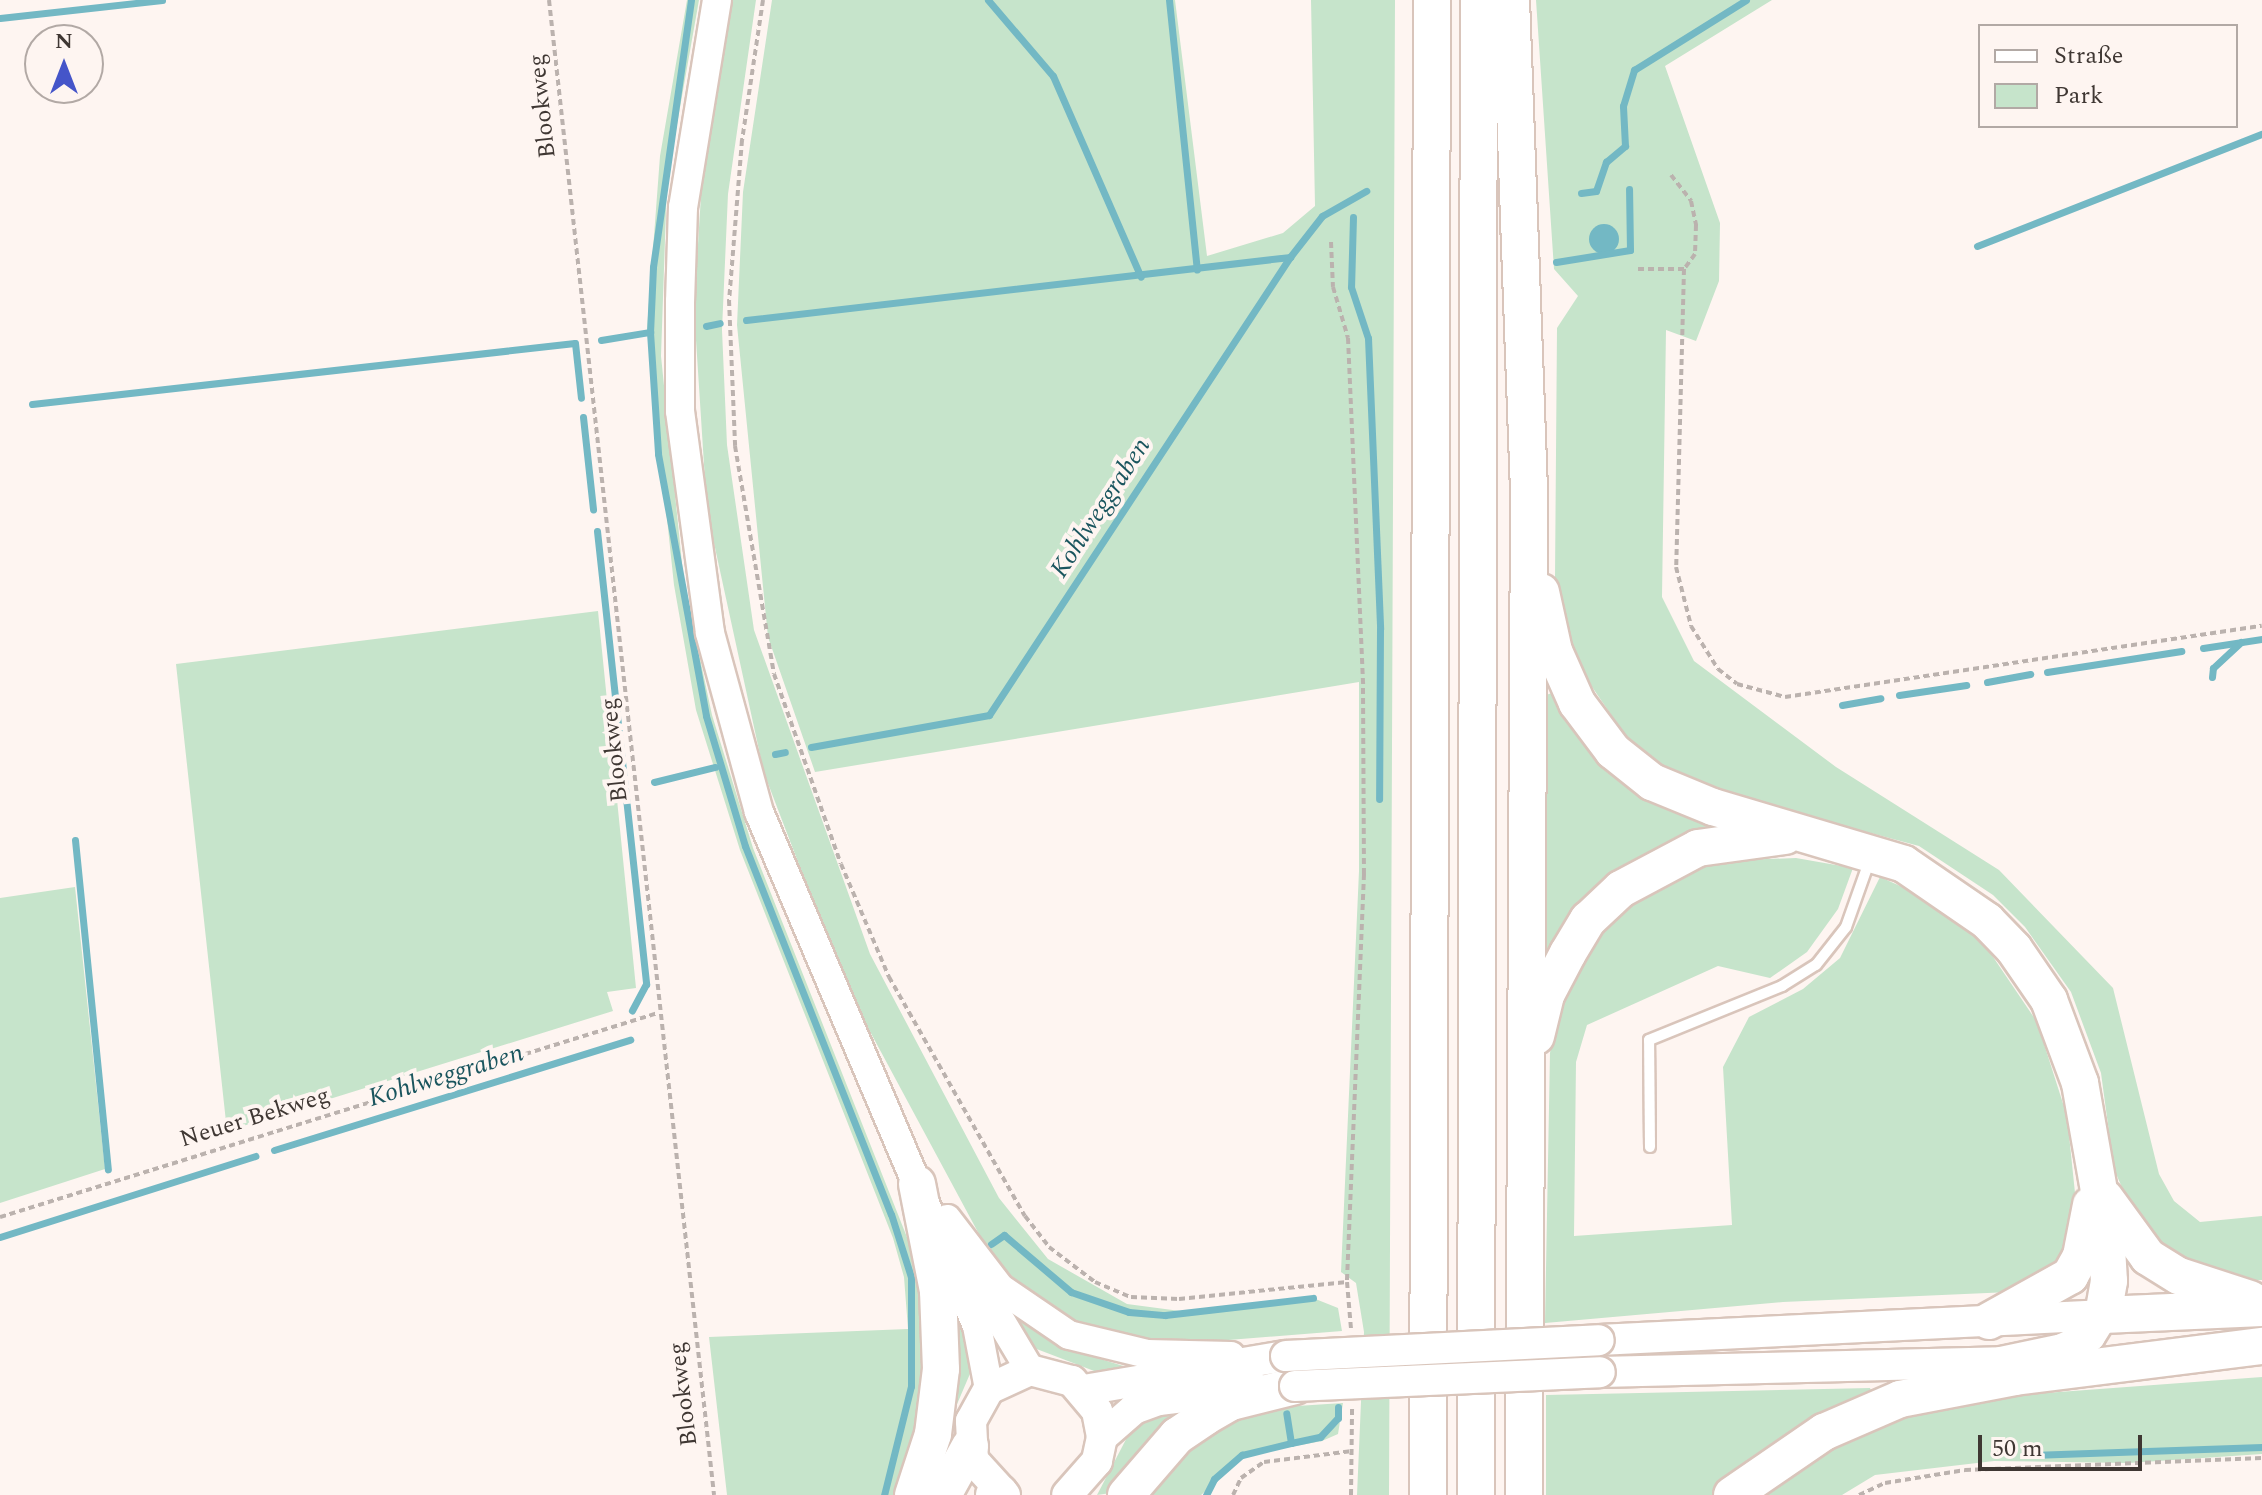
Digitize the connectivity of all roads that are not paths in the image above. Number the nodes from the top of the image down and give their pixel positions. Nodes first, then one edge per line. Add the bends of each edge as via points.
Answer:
1 (717, 0) edge
2 (1432, 0) edge
3 (1479, 0) edge
4 (1511, 0) edge
5 (1529, 499) junction
6 (1806, 835) junction
7 (1872, 852) junction
8 (867, 1061) junction
9 (1525, 1077) junction
10 (1650, 1147) dead end
11 (2094, 1180) junction
12 (917, 1184) junction
13 (947, 1219) junction
14 (2262, 1301) edge
15 (2262, 1308) edge
16 (2103, 1315) junction
17 (1989, 1321) junction
18 (2262, 1346) edge
19 (2151, 1357) junction
20 (2001, 1362) junction
21 (1030, 1370) junction
22 (1291, 1371) junction
23 (989, 1389) junction
24 (1084, 1390) junction
25 (1102, 1437) junction
26 (970, 1446) junction
27 (1000, 1494) edge
28 (913, 1495) edge
29 (943, 1495) edge
30 (1067, 1495) edge
31 (1126, 1495) edge
32 (1428, 1495) edge
33 (1476, 1495) edge
34 (1524, 1495) edge
35 (1732, 1495) edge

1 - 8 main road via 683,207 680,411 693,541 710,633 759,812
2 - 32 highway
3 - 33 highway
4 - 5 highway
5 - 6 highway via 1554,651 1577,703 1613,751 1652,782
5 - 9 highway
6 - 7 highway
6 - 9 highway via 1698,848 1621,889 1588,920 1546,995
7 - 10 lane via 1846,927 1816,965 1782,986 1649,1040
7 - 11 highway via 1904,864 1987,921 2049,1000 2080,1083
8 - 12 main road
8 - 13 main road
9 - 34 highway
11 - 14 highway via 2121,1227 2148,1257 2217,1292
11 - 16 highway via 2109,1281
11 - 17 highway via 2086,1238 2070,1276
12 - 23 main road via 977,1326
12 - 28 highway via 938,1291 941,1369 936,1420
13 - 21 main road
13 - 22 main road via 1000,1288 1069,1335 1147,1354
15 - 16 highway
16 - 17 main road
16 - 20 main road via 2090,1336 2062,1349
17 - 22 main road, bridge via 1599,1340
18 - 19 highway
19 - 20 highway
19 - 35 highway via 1900,1399 1824,1432
20 - 22 main road, bridge via 1600,1372
21 - 23 main road
21 - 24 main road via 1059,1374
22 - 24 main road
22 - 25 main road via 1159,1400 1134,1409
22 - 31 highway via 1177,1436
23 - 26 main road via 971,1421
24 - 25 main road via 1097,1411
25 - 30 main road via 1092,1473
26 - 27 main road via 980,1472
26 - 29 highway

